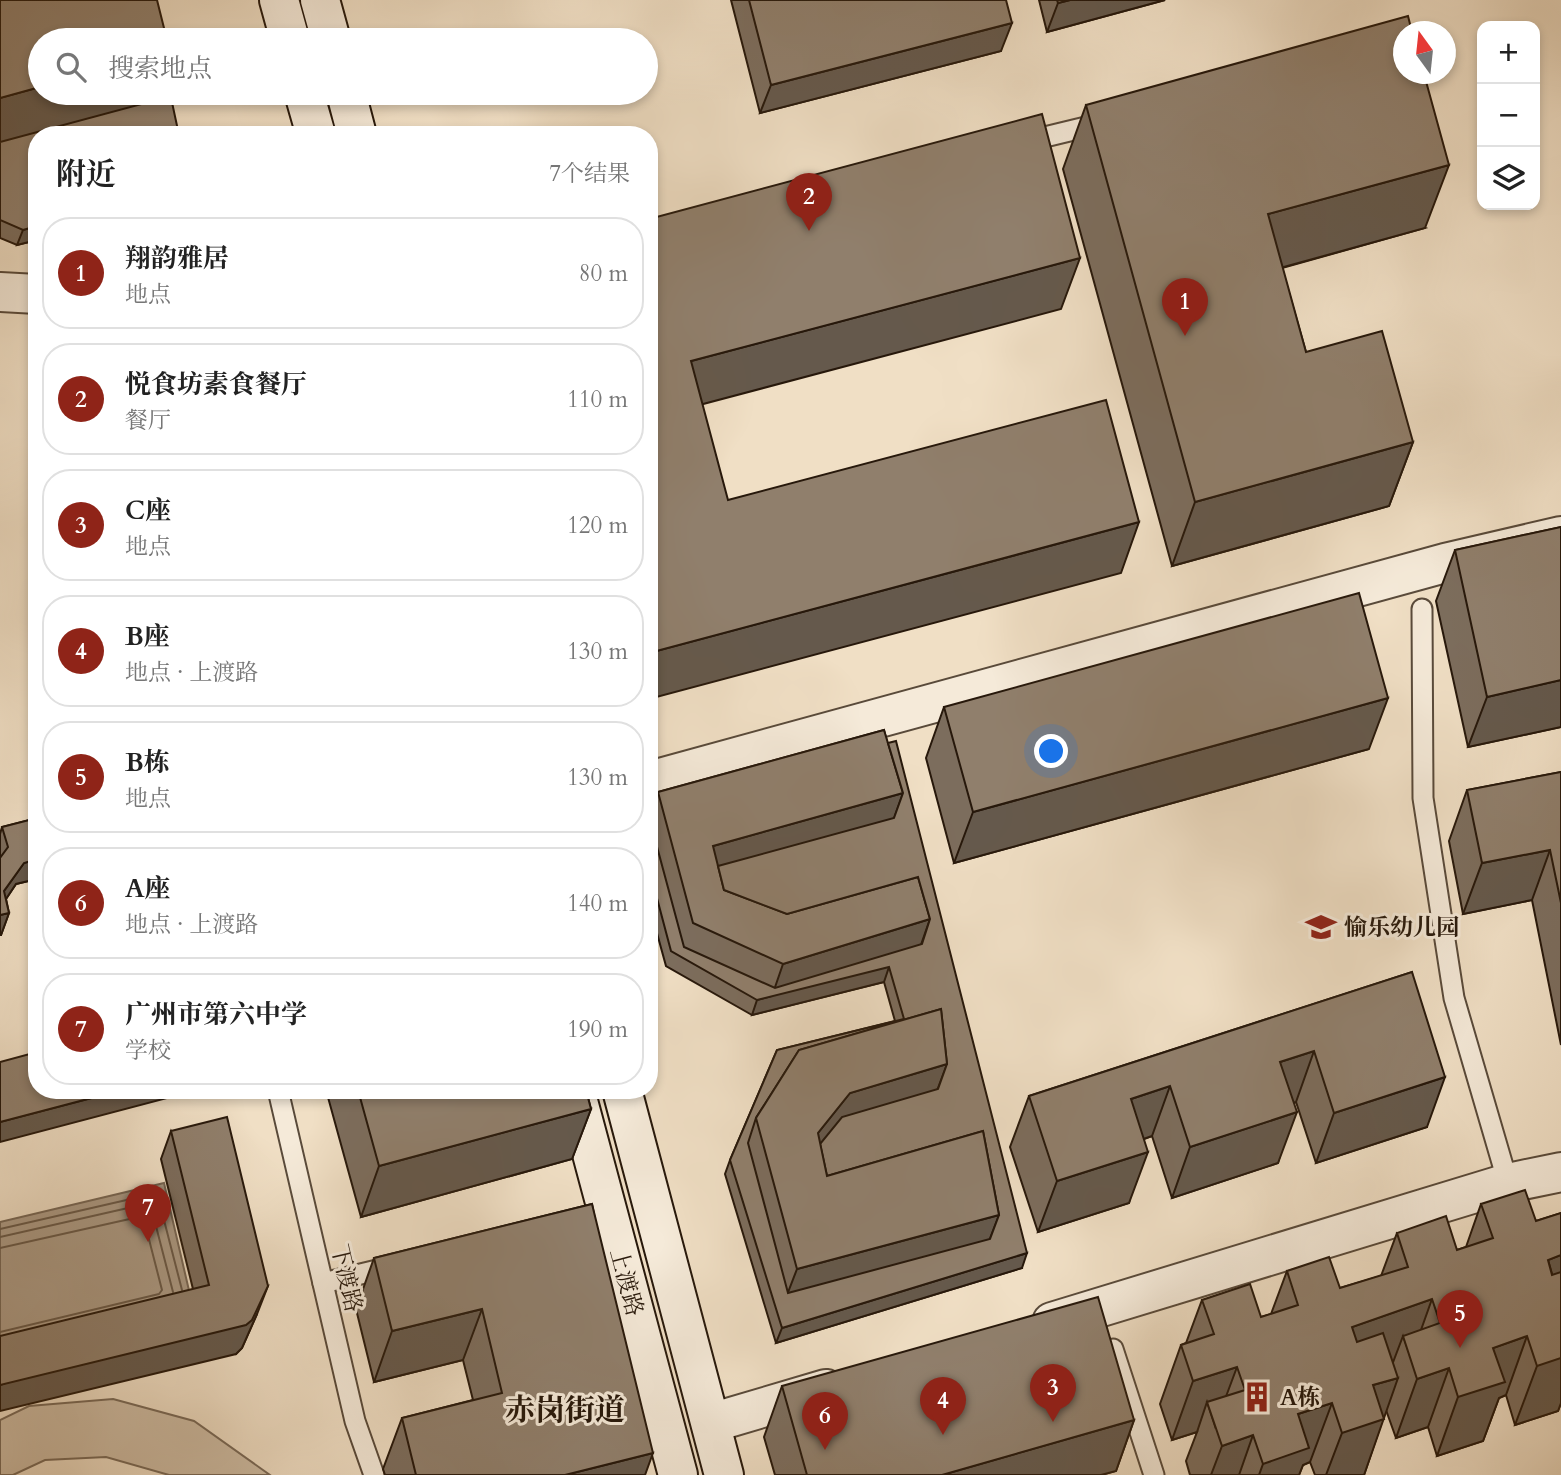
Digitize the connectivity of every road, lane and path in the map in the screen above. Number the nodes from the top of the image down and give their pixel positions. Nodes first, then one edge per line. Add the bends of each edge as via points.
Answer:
1 (279, 0) edge
2 (320, 0) edge
3 (287, 28) edge
4 (328, 28) edge
5 (307, 105) edge
6 (349, 105) edge
7 (313, 126) edge
8 (355, 126) edge
9 (1086, 127) dead end
10 (1007, 146) edge
11 (0, 292) edge
12 (28, 294) edge
13 (1561, 537) edge
14 (1422, 609) dead end
15 (658, 779) edge
16 (280, 1099) edge
17 (577, 1099) edge
18 (624, 1099) edge
19 (1558, 1181) edge
20 (1507, 1184) junction
21 (414, 1262) edge
22 (323, 1283) junction
23 (1103, 1321) junction
24 (1019, 1332) edge
25 (858, 1380) edge
26 (711, 1423) junction
27 (374, 1475) edge
28 (678, 1475) edge
29 (724, 1475) edge
30 (1153, 1475) edge

1 - 3 street
2 - 4 street
5 - 7 street
6 - 8 street
9 - 10 lane
11 - 12 street
13 - 15 street via 1422,569
14 - 20 lane via 1423,798 1454,998
16 - 22 lane, 下渡路
17 - 28 street, 上渡路 via 597,1219
18 - 26 street, 上渡路
19 - 20 street
20 - 23 street
21 - 22 lane
22 - 27 lane, 下渡路 via 355,1421
23 - 24 street
23 - 30 lane
25 - 26 street
26 - 29 street, 上渡路

